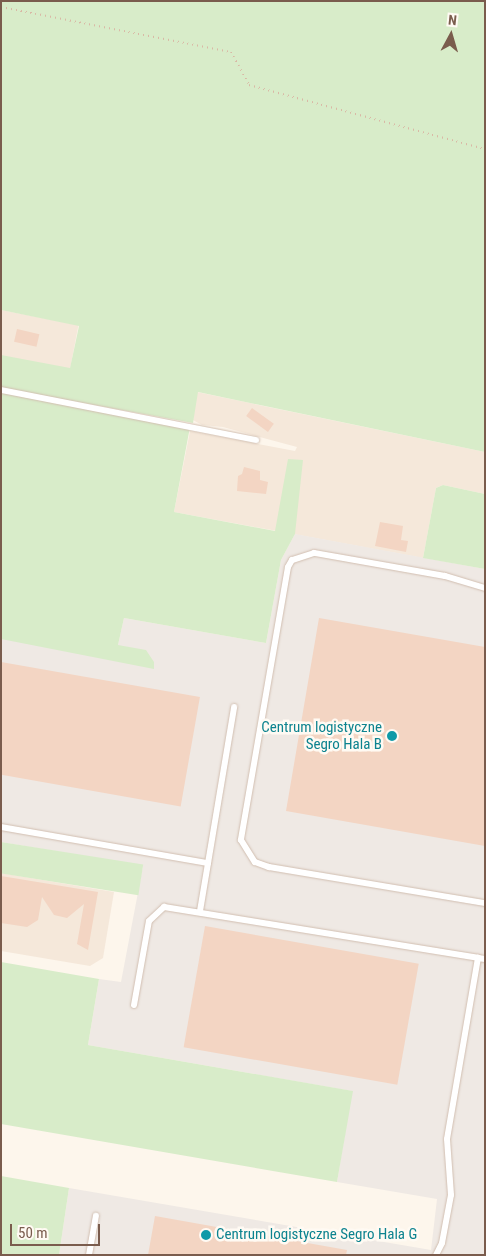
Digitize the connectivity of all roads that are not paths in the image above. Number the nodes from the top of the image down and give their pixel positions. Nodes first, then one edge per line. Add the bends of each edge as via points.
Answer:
1 (1, 390) edge
2 (256, 440) dead end
3 (485, 588) edge
4 (234, 707) dead end
5 (1, 827) edge
6 (208, 863) junction
7 (485, 903) edge
8 (200, 911) junction
9 (482, 959) edge
10 (134, 1005) dead end
11 (96, 1216) dead end
12 (89, 1255) edge
13 (436, 1255) edge

1 - 2 lane
3 - 7 lane via 445,576 314,553 292,560 288,567 241,840 255,862 269,867
4 - 6 lane
5 - 6 lane
6 - 8 lane
8 - 9 lane
8 - 10 lane via 164,907 153,916 148,927
9 - 13 lane via 447,1139 451,1195 442,1243
11 - 12 lane

